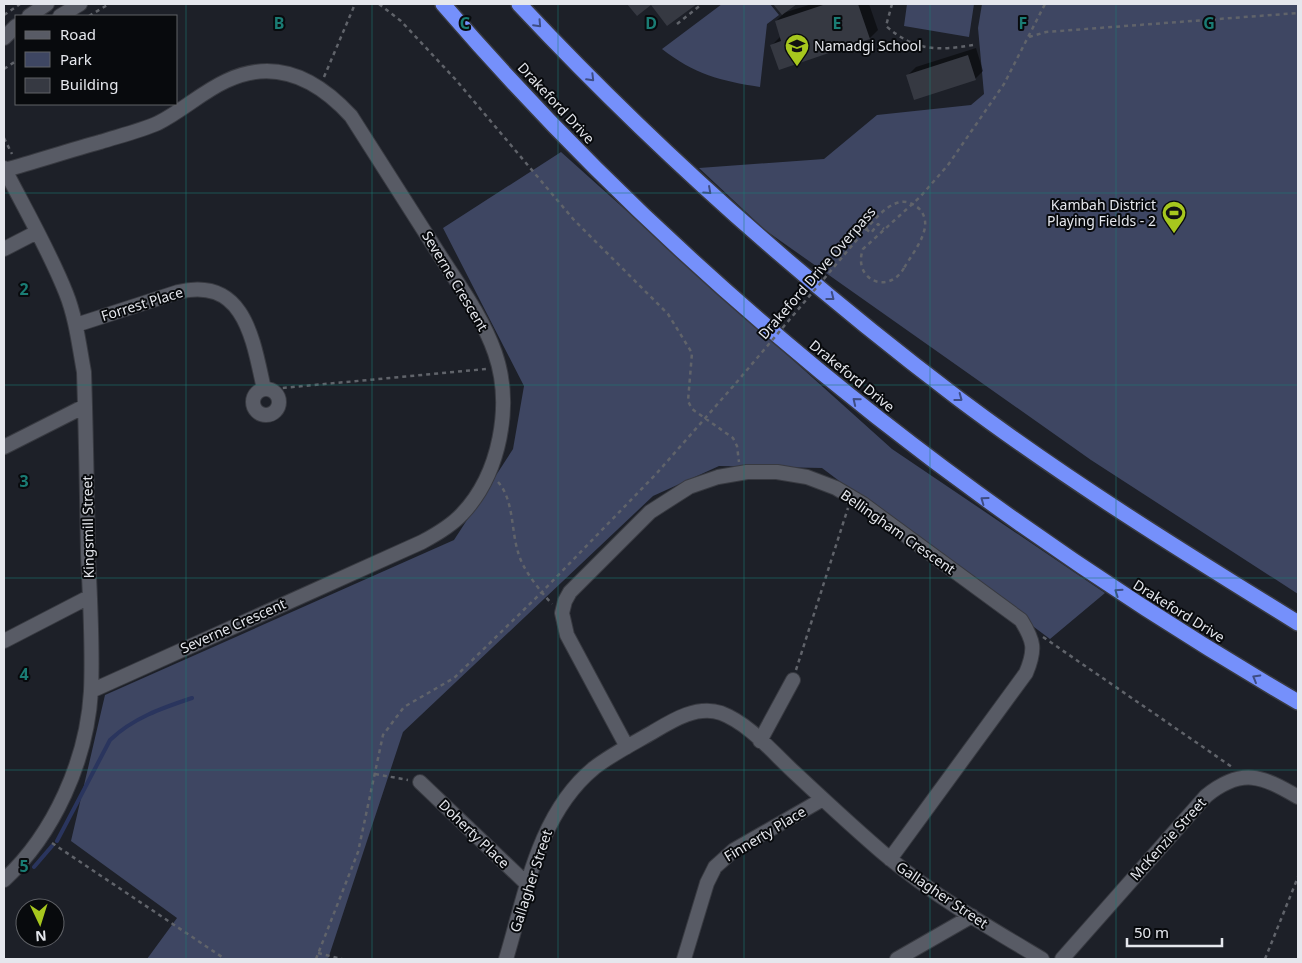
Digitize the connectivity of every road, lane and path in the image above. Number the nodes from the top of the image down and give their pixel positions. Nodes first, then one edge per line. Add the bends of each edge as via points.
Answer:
1 (20, 4) edge
2 (47, 4) edge
3 (80, 4) edge
4 (109, 4) edge
5 (355, 4) edge
6 (379, 4) edge
7 (444, 4) edge
8 (519, 4) edge
9 (702, 4) edge
10 (892, 4) edge
11 (1045, 4) edge
12 (1298, 14) edge
13 (4, 15) edge
14 (30, 15) edge
15 (62, 15) edge
16 (91, 15) edge
17 (677, 24) dead end
18 (15, 27) edge
19 (4, 38) edge
20 (1028, 38) junction
21 (973, 45) dead end
22 (15, 62) edge
23 (4, 69) edge
24 (320, 88) junction
25 (4, 169) edge
26 (866, 228) junction
27 (885, 230) junction
28 (36, 232) junction
29 (4, 249) edge
30 (76, 325) junction
31 (488, 363) dead end
32 (270, 391) joint
33 (85, 406) junction
34 (705, 419) junction
35 (737, 446) dead end
36 (4, 447) edge
37 (496, 481) dead end
38 (855, 509) dead end
39 (541, 593) junction
40 (90, 597) junction
41 (555, 606) dead end
42 (1298, 623) edge
43 (1040, 634) dead end
44 (4, 641) edge
45 (793, 680) joint
46 (90, 691) junction
47 (1298, 702) edge
48 (760, 741) junction
49 (627, 747) junction
50 (1238, 770) dead end
51 (375, 774) junction
52 (420, 782) joint
53 (1298, 797) edge
54 (823, 799) junction
55 (41, 836) junction
56 (890, 859) junction
57 (1298, 877) edge
58 (4, 880) edge
59 (528, 886) junction
60 (972, 916) junction
61 (318, 953) junction
62 (225, 959) edge
63 (316, 959) edge
64 (342, 959) edge
65 (506, 959) edge
66 (684, 959) edge
67 (897, 959) edge
68 (1042, 959) edge
69 (1062, 959) edge
70 (1265, 959) edge

1 - 13 path
2 - 14 street
3 - 15 street
4 - 16 path
5 - 24 path
6 - 34 path via 401,21 456,80 574,220 668,314 692,353 688,401 692,409
47 -> 7 highway, Drakeford Drive via 1207,649 1055,550 907,442 808,363 627,199 568,140
8 -> 42 highway via 698,182 832,298 960,400 1089,490
9 - 17 path
10 - 21 path via 886,26 913,44 929,49
11 - 20 path
12 - 20 path via 1046,32
18 - 19 street
20 - 27 path via 1004,84 948,166
22 - 23 path
24 - 25 street, Severne Crescent via 293,74 248,73 226,81 159,122
24 - 46 street, Severne Crescent via 351,116 486,329 497,362 502,398 501,427 491,468 479,493 463,513 437,534
25 - 28 street, Kingsmill Street
26 - 27 path, bridge via 871,233 878,224
26 - 27 path, Drakeford Drive Overpass, bridge via 881,212 894,204 907,202 919,209 925,221 925,228 904,268 895,280 880,283 867,277 860,256 863,249
26 - 34 path, Drakeford Drive Overpass, bridge
28 - 29 street
28 - 30 street, Kingsmill Street via 66,294
30 - 32 street, Forrest Place via 193,288 210,290 232,303 248,325
30 - 33 street, Kingsmill Street via 84,372
31 - 32 path via 489,368
33 - 36 street
33 - 40 street, Kingsmill Street
34 - 35 path via 733,438
34 - 39 path, Drakeford Drive Overpass
37 - 39 path via 506,491 518,554
38 - 45 path via 849,504
39 - 41 path
39 - 51 path, Drakeford Drive Overpass via 454,678 404,707 383,735
40 - 44 street
40 - 46 street, Kingsmill Street
43 - 50 path
45 - 48 street
46 - 55 street, Kingsmill Street via 80,748 68,784
48 - 49 street, Gallagher Street via 737,721 720,713 694,712
48 - 54 street, Gallagher Street
49 - 56 street, Bellingham Crescent via 567,635 562,613 570,592 650,512 690,487 718,477 747,472 777,472 821,482 863,504 1021,620 1031,635 1033,645 1033,657 1026,672
49 - 59 street, Gallagher Street via 595,767 566,798 550,824
51 - 52 path
51 - 61 path, Drakeford Drive Overpass via 358,852
52 - 59 street, Doherty Place
53 - 69 street, McKenzie Street via 1270,781 1253,777 1236,778 1220,785 1206,796
54 - 56 street, Gallagher Street
54 - 66 street, Finnerty Place via 720,860 707,884
55 - 58 street, Kingsmill Street
55 - 62 path
56 - 60 street, Gallagher Street
57 - 70 path
59 - 65 street, Gallagher Street
60 - 67 street
60 - 68 street, Gallagher Street
61 - 63 path, Drakeford Drive Overpass
61 - 64 path

